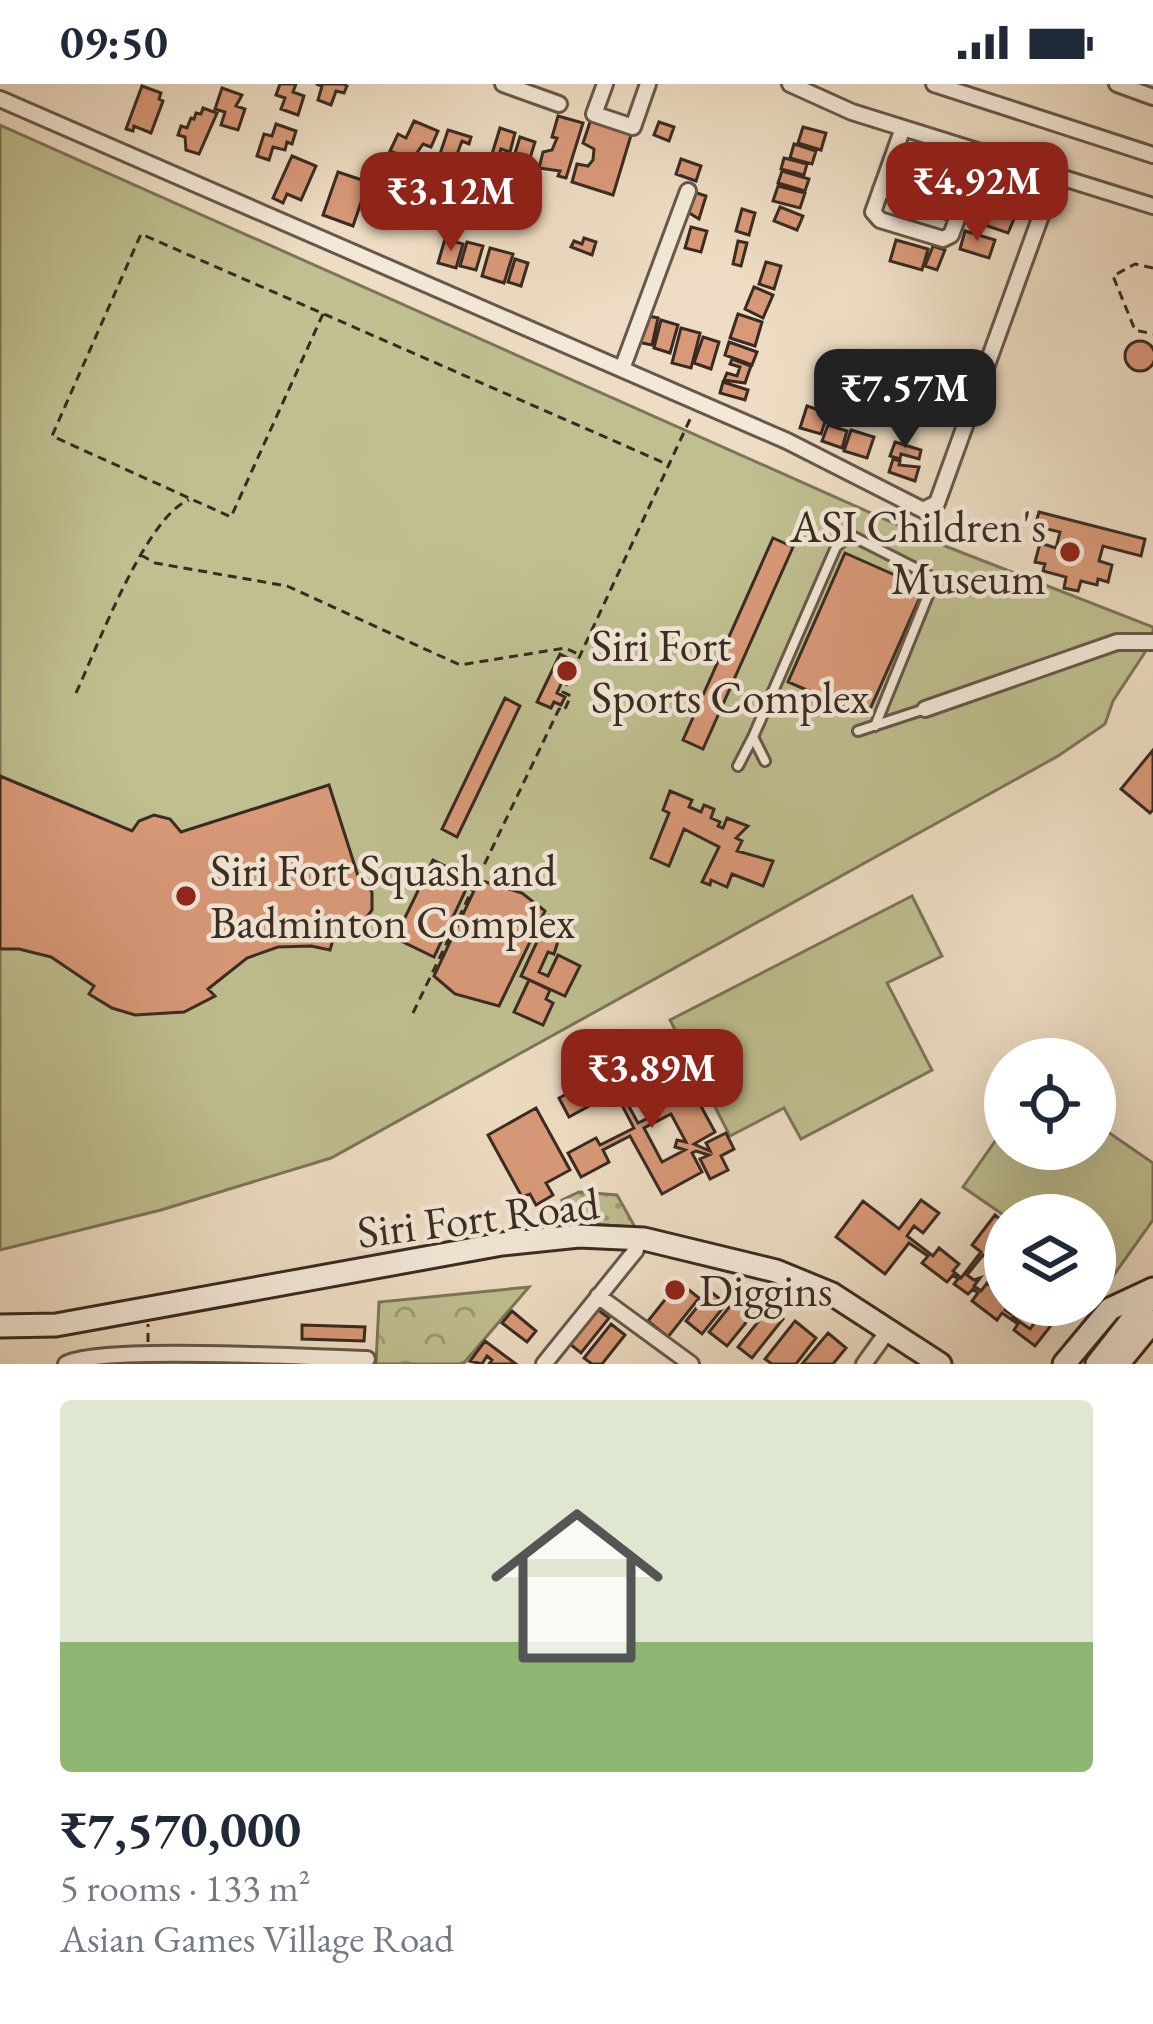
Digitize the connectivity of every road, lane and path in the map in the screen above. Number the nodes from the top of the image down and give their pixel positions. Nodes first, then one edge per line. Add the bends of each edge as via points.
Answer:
1 (503, 84) edge
2 (605, 84) edge
3 (648, 84) edge
4 (790, 84) edge
5 (1117, 84) edge
6 (945, 86) edge
7 (1153, 98) edge
8 (0, 99) edge
9 (559, 104) dead end
10 (903, 128) junction
11 (1153, 155) edge
12 (1055, 177) junction
13 (881, 189) junction
14 (688, 191) dead end
15 (1153, 206) edge
16 (1153, 268) edge
17 (323, 314) junction
18 (1153, 334) edge
19 (622, 369) junction
20 (698, 402) junction
21 (669, 465) junction
22 (191, 499) junction
23 (141, 555) junction
24 (1153, 642) edge
25 (580, 655) junction
26 (76, 693) dead end
27 (925, 709) joint
28 (875, 726) junction
29 (858, 731) dead end
30 (753, 737) junction
31 (765, 761) dead end
32 (738, 766) dead end
33 (413, 1013) dead end
34 (635, 1250) junction
35 (1153, 1291) edge
36 (598, 1296) junction
37 (148, 1316) junction
38 (1153, 1321) edge
39 (0, 1326) edge
40 (0, 1336) edge
41 (882, 1340) junction
42 (147, 1354) edge
43 (548, 1358) edge
44 (367, 1359) dead end
45 (237, 1360) edge
46 (66, 1364) edge
47 (567, 1364) edge
48 (691, 1364) edge
49 (864, 1364) edge
50 (917, 1364) edge
51 (940, 1364) edge
52 (1064, 1364) edge
53 (1097, 1364) edge
54 (1118, 1364) edge

1 - 9 street
2 - 3 street via 595,114 633,128
4 - 10 street
5 - 7 street
6 - 11 street
8 - 19 street
10 - 12 street
10 - 13 street
12 - 15 street
12 - 20 street via 931,508 916,509
13 - 13 street via 873,212 880,220 950,235 953,213
14 - 19 street
16 - 18 path via 1135,263 1113,276 1135,330
17 - 21 path
17 - 22 path via 231,518
17 - 22 path via 141,234 52,436
19 - 20 street
20 - 21 path
21 - 25 path
22 - 23 path via 175,505
23 - 25 path via 287,586 460,665 565,648
23 - 26 path
24 - 27 street via 1117,642
25 - 33 path via 563,692 572,696
27 - 28 lane
28 - 29 lane
28 - 30 lane via 930,580 850,535 836,547
30 - 31 lane
30 - 32 lane
34 - 36 street
34 - 37 street, Siri Fort Road via 570,1246 493,1255
34 - 41 street, Siri Fort Road via 767,1282 824,1304
35 - 52 street via 1109,1309
35 - 53 street
36 - 43 street
36 - 48 street
37 - 40 street, Siri Fort Road
37 - 42 path
38 - 54 street
39 - 51 street, Siri Fort Road via 56,1324 579,1236 644,1239 776,1271 832,1294
41 - 49 street
41 - 50 street, Siri Fort Road
42 - 45 street
42 - 46 street
43 - 47 street
44 - 45 street

